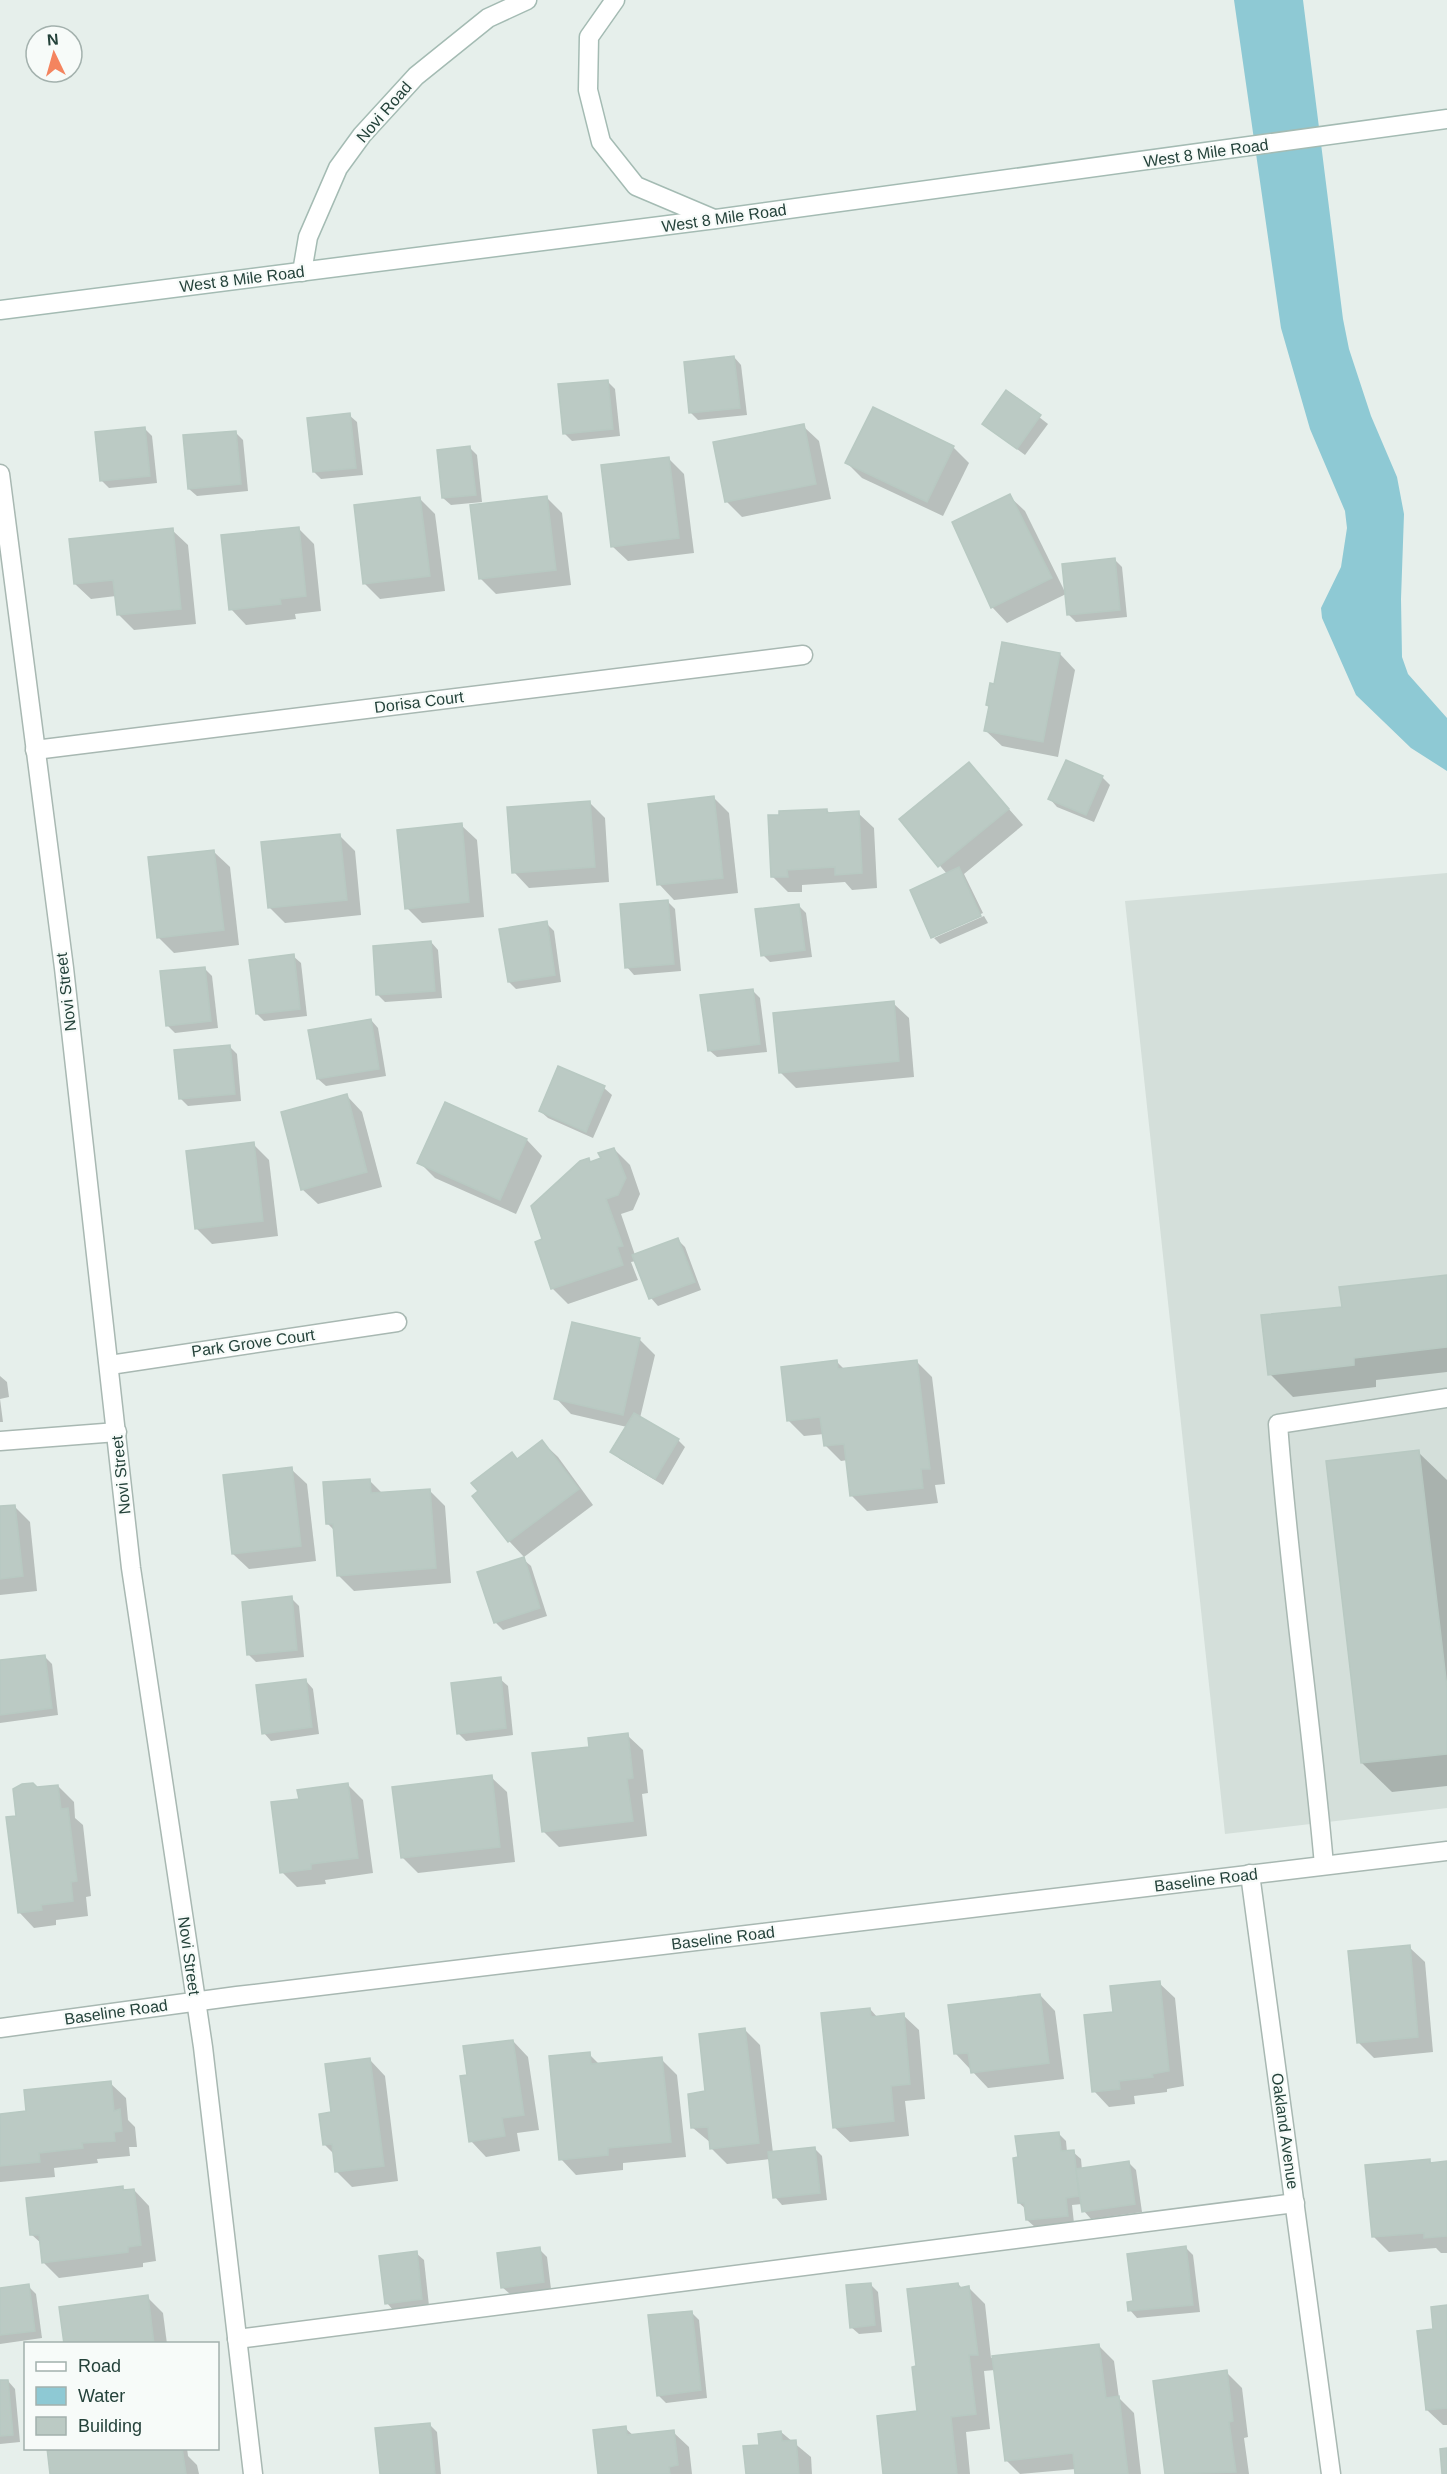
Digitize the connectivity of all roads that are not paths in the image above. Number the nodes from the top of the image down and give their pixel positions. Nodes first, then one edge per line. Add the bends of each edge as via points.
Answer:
1 (526, 0) edge
2 (615, 0) edge
3 (1447, 119) edge
4 (716, 219) junction
5 (302, 272) junction
6 (0, 310) edge
7 (0, 474) edge
8 (803, 655) dead end
9 (36, 750) junction
10 (397, 1322) dead end
11 (110, 1365) junction
12 (1447, 1398) edge
13 (117, 1432) junction
14 (0, 1441) edge
15 (1447, 1851) edge
16 (1324, 1866) junction
17 (1250, 1874) junction
18 (196, 2001) junction
19 (0, 2028) edge
20 (1295, 2203) junction
21 (237, 2339) junction
22 (253, 2474) edge
23 (1331, 2474) edge

1 - 5 street, Novi Road via 488,18 416,75 363,135 338,168 308,237
2 - 4 street via 589,37 588,90 601,142 636,186
3 - 4 street, West 8 Mile Road
4 - 5 street, West 8 Mile Road
5 - 6 street, West 8 Mile Road
7 - 9 street, Novi Street
8 - 9 street, Dorisa Court
9 - 11 street, Novi Street
10 - 11 street, Park Grove Court
11 - 13 street, Novi Street
12 - 16 street via 1278,1424
13 - 14 street
13 - 18 street, Novi Street via 131,1568
15 - 16 street, Baseline Road
16 - 17 street, Baseline Road
17 - 18 street, Baseline Road
17 - 20 street, Oakland Avenue
18 - 19 street, Baseline Road
18 - 21 street, Novi Street
20 - 21 street
20 - 23 street, Oakland Avenue
21 - 22 street, Novi Street

